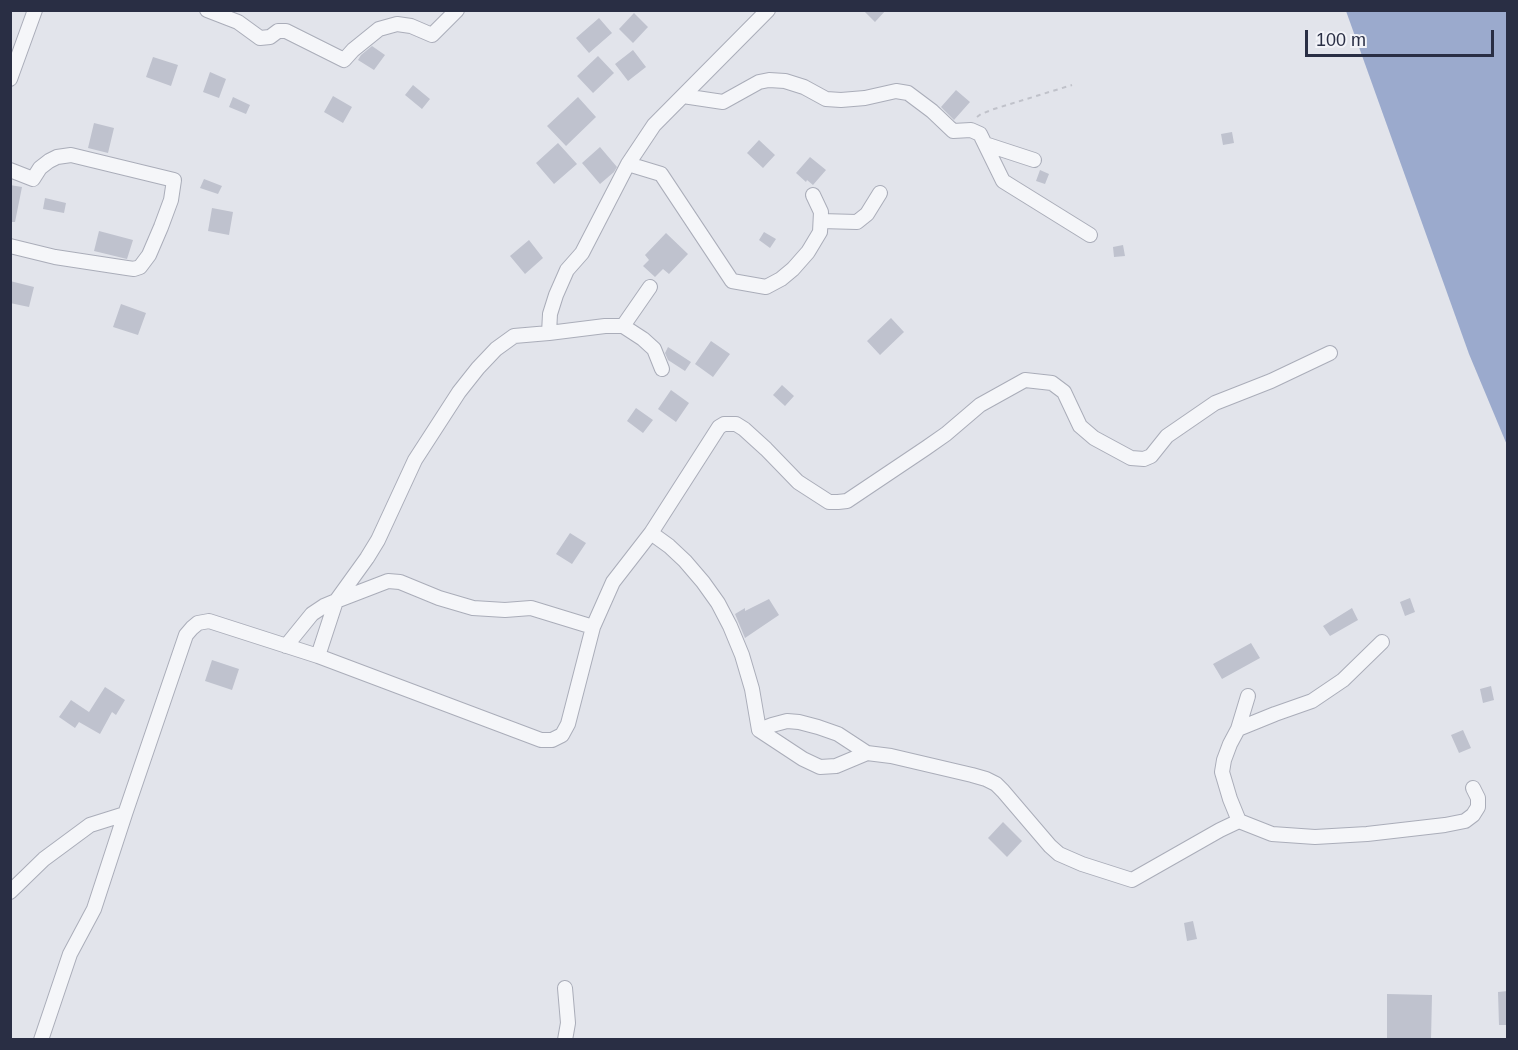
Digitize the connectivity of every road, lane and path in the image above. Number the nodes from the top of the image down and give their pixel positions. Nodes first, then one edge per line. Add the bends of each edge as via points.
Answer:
1 (35, 10) edge
2 (207, 10) edge
3 (457, 10) edge
4 (768, 10) edge
5 (10, 80) edge
6 (1072, 84) dead end
7 (683, 96) junction
8 (971, 130) junction
9 (985, 144) junction
10 (1034, 160) dead end
11 (628, 164) junction
12 (10, 171) edge
13 (880, 193) dead end
14 (813, 195) dead end
15 (821, 220) junction
16 (1090, 235) dead end
17 (10, 246) edge
18 (650, 287) dead end
19 (623, 326) junction
20 (549, 333) junction
21 (1330, 353) dead end
22 (662, 369) dead end
23 (651, 533) junction
24 (336, 601) junction
25 (593, 627) junction
26 (1382, 642) dead end
27 (286, 646) junction
28 (318, 656) junction
29 (1248, 696) dead end
30 (1238, 729) junction
31 (759, 730) junction
32 (867, 753) junction
33 (1473, 788) dead end
34 (125, 814) junction
35 (1239, 821) junction
36 (10, 892) edge
37 (565, 988) dead end
38 (41, 1040) edge
39 (565, 1040) edge

1 - 5 street
2 - 3 street via 238,22 260,38 285,31 345,60 380,29 397,24 432,35
4 - 7 street
6 - 8 path via 981,114 972,121
7 - 8 street via 723,102 769,80 804,87 826,99 865,98 896,91 908,93 953,131
7 - 11 street via 654,125
8 - 9 street via 980,134
9 - 10 street
9 - 16 street via 1003,180
11 - 15 street via 661,174 732,281 766,287 781,279 808,252 820,232
11 - 20 street via 582,253 567,270 550,314
12 - 17 street via 33,179 49,161 71,155 174,180 168,209 140,267 110,266
13 - 15 street via 857,222
14 - 15 street
18 - 19 street
19 - 20 street
19 - 22 street via 654,349
20 - 24 street via 514,336 472,376 415,460 378,540
21 - 23 street via 1215,403 1167,436 1144,459 1131,458 1094,438 1080,426 1064,392 1052,383 1025,380 980,405 946,434 847,501 829,502 798,482 744,429 724,424
23 - 25 street via 613,582
23 - 31 street via 685,561 718,603 742,655
24 - 25 street via 388,581 400,582 473,608 531,608
24 - 27 street via 312,614
24 - 28 street
25 - 28 street via 568,724 562,735 552,740 541,740
26 - 30 street via 1343,680 1312,701
27 - 28 street
27 - 34 street via 209,621 192,628 186,635
29 - 30 street
30 - 35 street via 1222,772
31 - 32 street via 787,721 799,722 838,734
31 - 32 street via 820,767 836,766
32 - 35 street via 986,779 1003,791 1059,854 1132,880
33 - 35 street via 1478,807 1473,815 1445,825 1315,837 1272,834
34 - 36 street via 90,825
34 - 38 street via 94,909 70,954
37 - 39 street

